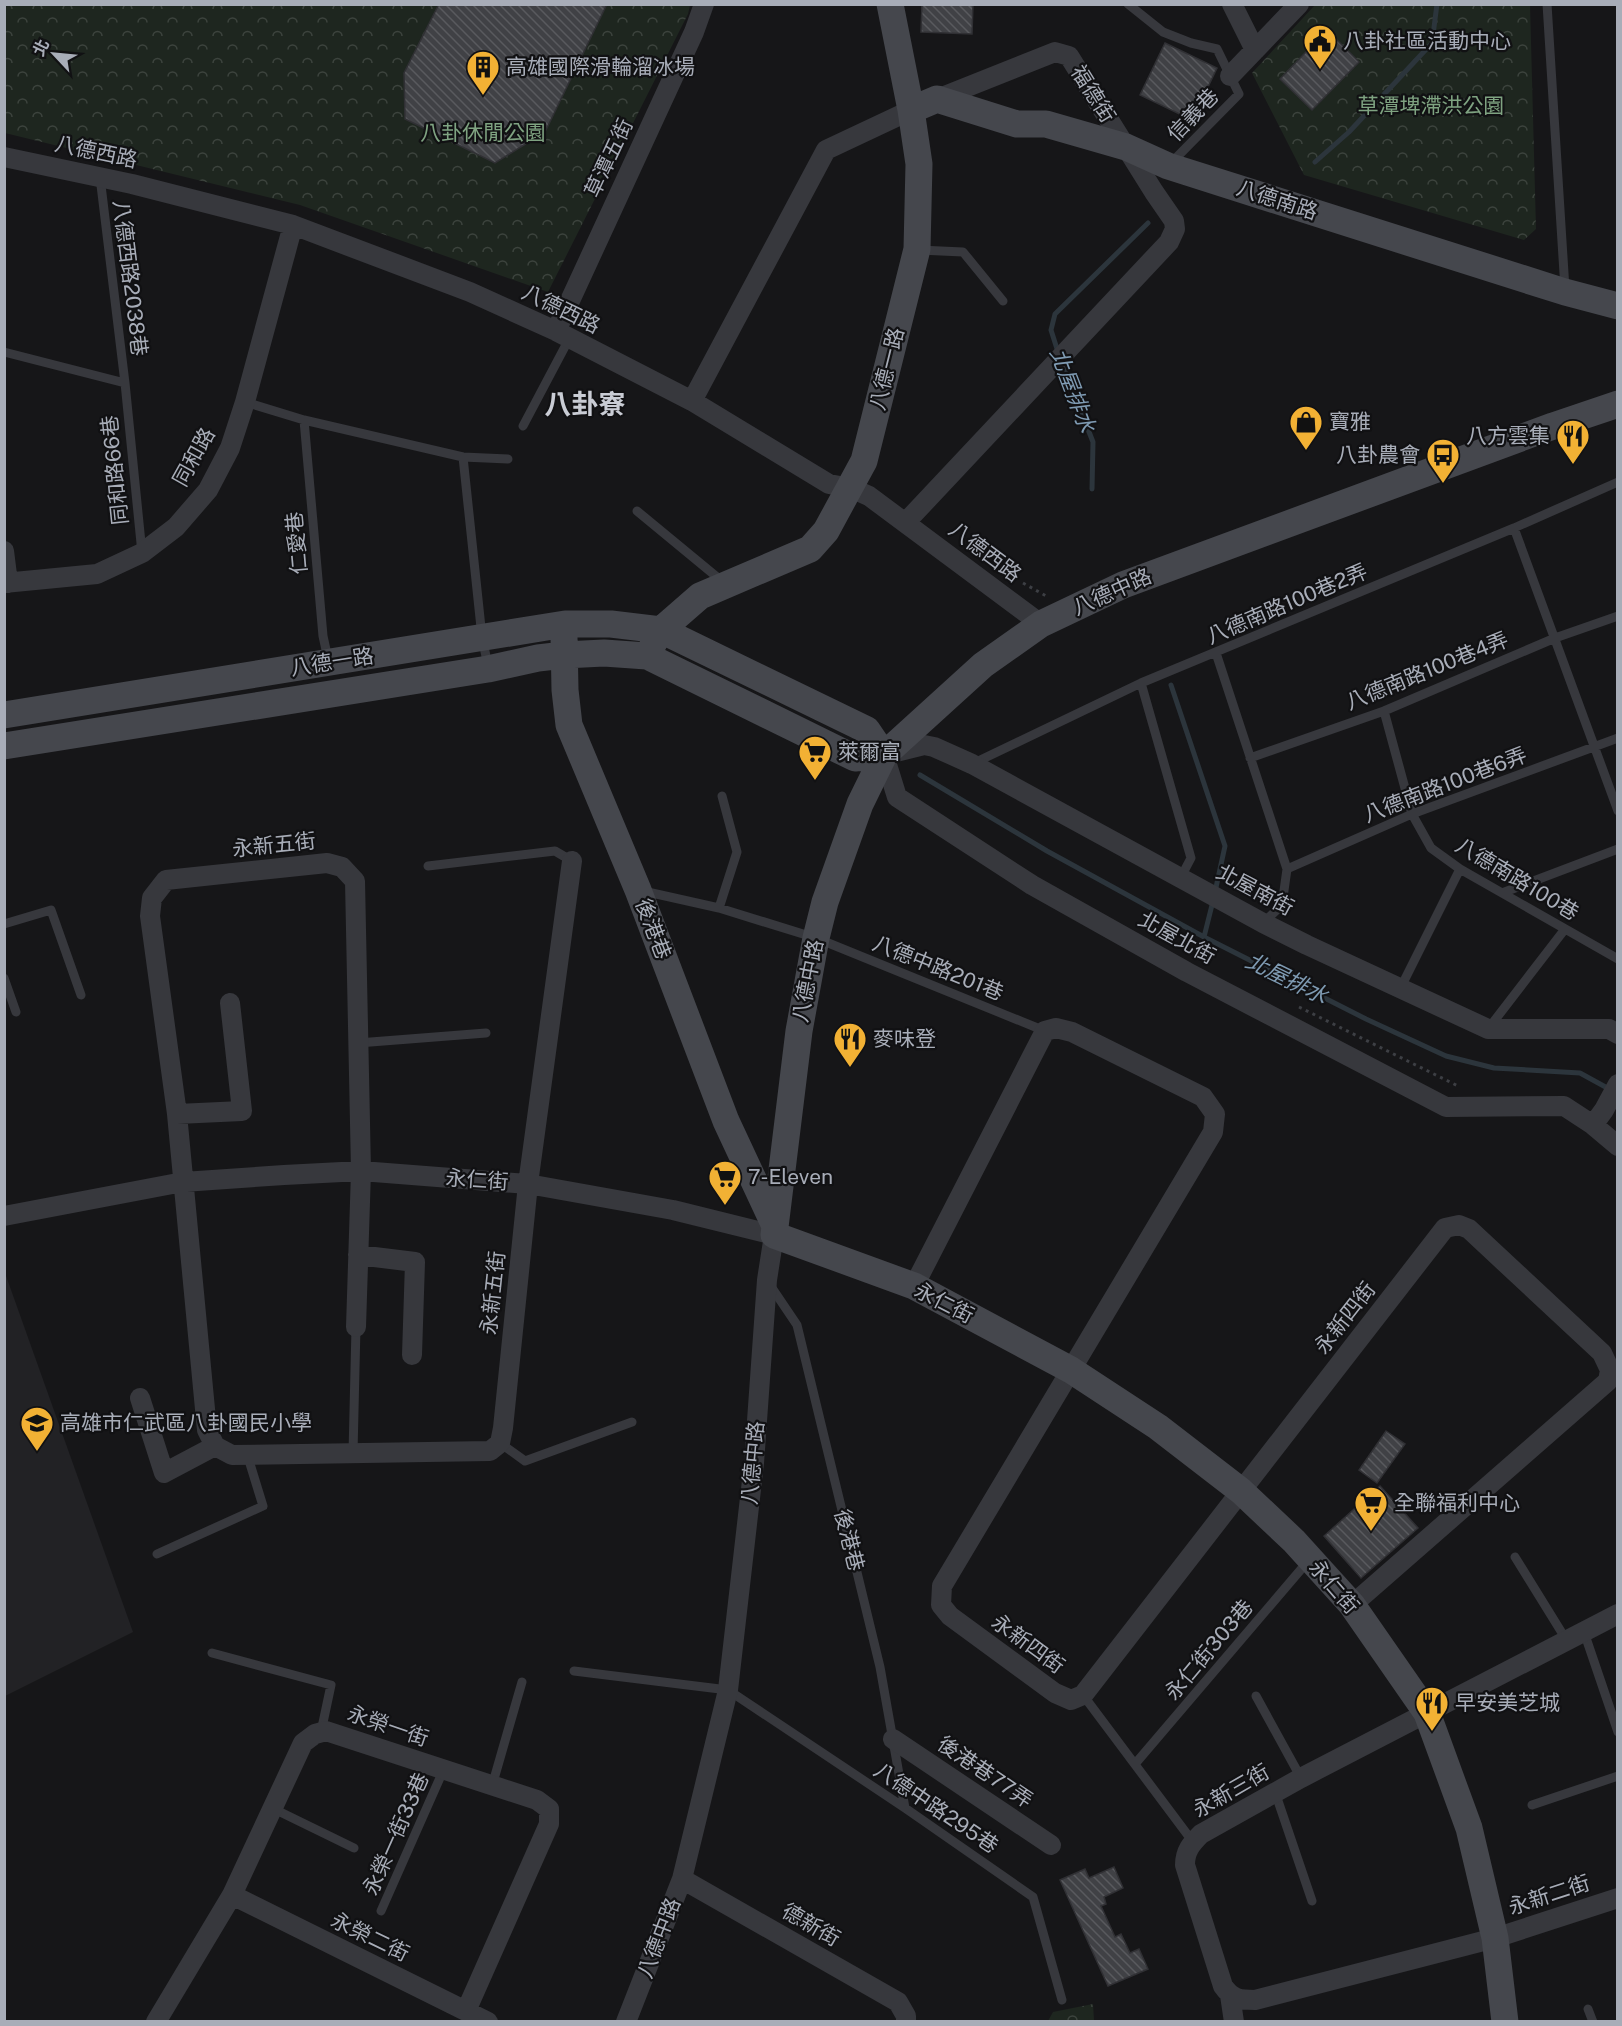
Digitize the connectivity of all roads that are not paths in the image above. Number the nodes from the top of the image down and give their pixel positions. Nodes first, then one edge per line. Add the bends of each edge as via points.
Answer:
1 (704, 4) edge
2 (890, 4) edge
3 (1128, 4) edge
4 (1232, 4) edge
5 (1299, 4) edge
6 (1547, 4) edge
7 (1255, 50) junction
8 (1230, 76) junction
9 (937, 99) junction
10 (911, 110) junction
11 (1126, 147) junction
12 (4, 157) edge
13 (1168, 166) junction
14 (100, 177) junction
15 (293, 225) junction
16 (917, 249) junction
17 (1565, 292) junction
18 (1003, 301) dead end
19 (1617, 306) edge
20 (563, 335) junction
21 (4, 352) edge
22 (125, 383) junction
23 (692, 400) junction
24 (245, 402) junction
25 (1617, 404) edge
26 (304, 420) junction
27 (523, 426) dead end
28 (463, 457) junction
29 (508, 459) dead end
30 (1617, 482) edge
31 (851, 488) junction
32 (637, 511) dead end
33 (906, 522) junction
34 (1514, 528) junction
35 (4, 551) edge
36 (142, 553) junction
37 (6, 583) edge
38 (727, 585) junction
39 (1617, 616) edge
40 (565, 624) junction
41 (1041, 624) junction
42 (661, 630) junction
43 (482, 637) junction
44 (1555, 638) junction
45 (1216, 653) junction
46 (564, 655) junction
47 (646, 656) junction
48 (329, 662) junction
49 (488, 669) junction
50 (1141, 683) junction
51 (1384, 711) junction
52 (4, 716) edge
53 (1617, 738) edge
54 (4, 746) edge
55 (1594, 747) junction
56 (884, 754) junction
57 (1250, 758) junction
58 (972, 764) junction
59 (723, 796) dead end
60 (1617, 811) edge
61 (1412, 814) junction
62 (1617, 849) edge
63 (572, 861) joint
64 (428, 866) dead end
65 (1287, 869) junction
66 (1460, 869) junction
67 (1184, 880) junction
68 (638, 890) junction
69 (1502, 893) junction
70 (719, 908) junction
71 (1263, 923) junction
72 (4, 924) edge
73 (1565, 929) junction
74 (816, 938) junction
75 (1617, 959) edge
76 (4, 978) edge
77 (1401, 987) junction
78 (81, 995) dead end
79 (230, 1003) dead end
80 (16, 1012) dead end
81 (1488, 1029) junction
82 (1046, 1031) junction
83 (486, 1034) dead end
84 (1617, 1034) edge
85 (358, 1043) junction
86 (1617, 1084) edge
87 (177, 1114) junction
88 (1599, 1117) junction
89 (1617, 1146) edge
90 (361, 1171) junction
91 (183, 1182) junction
92 (528, 1184) junction
93 (4, 1216) edge
94 (775, 1231) junction
95 (358, 1255) junction
96 (767, 1280) junction
97 (914, 1286) junction
98 (356, 1327) joint
99 (412, 1356) dead end
100 (1071, 1370) junction
101 (140, 1398) dead end
102 (632, 1422) dead end
103 (500, 1443) junction
104 (215, 1446) junction
105 (353, 1453) junction
106 (247, 1454) junction
107 (1242, 1491) junction
108 (157, 1554) dead end
109 (1515, 1557) dead end
110 (1310, 1559) junction
111 (1352, 1605) junction
112 (1617, 1614) edge
113 (1575, 1636) junction
114 (212, 1653) dead end
115 (574, 1671) dead end
116 (522, 1682) dead end
117 (728, 1690) junction
118 (1083, 1695) junction
119 (1256, 1696) dead end
120 (1427, 1713) junction
121 (321, 1732) junction
122 (1617, 1732) edge
123 (893, 1739) junction
124 (1136, 1764) junction
125 (443, 1771) junction
126 (1617, 1776) edge
127 (1301, 1778) junction
128 (492, 1786) junction
129 (1275, 1792) junction
130 (1532, 1805) dead end
131 (272, 1808) junction
132 (905, 1808) junction
133 (1193, 1842) junction
134 (1051, 1845) dead end
135 (354, 1848) dead end
136 (682, 1879) junction
137 (232, 1895) junction
138 (1617, 1899) edge
139 (1312, 1901) dead end
140 (381, 1911) dead end
141 (1495, 1938) junction
142 (1230, 1995) junction
143 (1062, 2000) dead end
144 (1588, 2010) dead end
145 (466, 2011) junction
146 (909, 2020) edge
147 (158, 2021) edge
148 (488, 2022) edge
149 (626, 2022) edge
150 (1233, 2022) edge
151 (1505, 2022) edge
152 (1593, 2022) edge

1 - 20 street, 草潭五街
2 - 10 street, 八德一路
3 - 8 lane, 信義巷 via 1163,32 1217,49
4 - 7 street
5 - 7 street
6 - 17 lane
7 - 8 street
8 - 13 lane, 信義巷 via 1239,94
9 - 10 street, 福德街
9 - 11 street, 八德南路 via 1017,124 1046,124
9 - 11 street, 福德街 via 1055,52 1063,53 1069,56
10 - 16 street, 八德一路 via 919,164
10 - 23 street, 福德街 via 826,150
11 - 13 street, 八德南路
11 - 33 street, 福德街 via 1174,221 1173,236
12 - 14 street, 八德西路
13 - 17 street, 八德南路
14 - 15 street, 八德西路
14 - 22 lane, 八德西路2038巷
15 - 20 street, 八德西路 via 471,292
15 - 24 street, 同和路
16 - 18 lane via 963,252
16 - 31 street, 八德一路 via 864,462
17 - 19 street, 八德南路
20 - 23 street, 八德西路
20 - 27 lane
21 - 22 lane
22 - 36 lane, 同和路66巷
23 - 31 street, 八德西路 via 829,484
24 - 26 lane
24 - 36 street, 同和路 via 230,448 208,490 176,527
25 - 41 street, 八德中路 via 1123,585
26 - 28 lane
26 - 48 lane, 仁愛巷 via 323,636
28 - 29 lane
28 - 43 lane
30 - 34 lane, 八德南路100巷2弄
31 - 33 street, 八德西路
31 - 38 street, 八德一路 via 826,531 810,549
32 - 38 lane
33 - 41 street, 八德西路
34 - 44 lane
34 - 45 lane, 八德南路100巷2弄
35 - 37 street
36 - 37 street, 同和路 via 97,574
38 - 42 street, 八德一路 via 700,596
39 - 44 lane, 八德南路100巷4弄
40 - 42 street, 八德一路
40 - 43 street, 八德一路
40 - 46 street, 後港巷
41 - 56 street, 八德中路 via 983,665
42 - 47 street, 八德一路
42 - 56 street, 八德一路 via 867,730
43 - 48 street, 八德一路
43 - 49 lane
44 - 51 lane, 八德南路100巷4弄
44 - 55 lane
45 - 50 lane, 八德南路100巷2弄
45 - 57 lane
46 - 47 street, 八德一路
46 - 49 street, 八德一路
46 - 68 street, 後港巷 via 569,725
47 - 56 street, 八德一路 via 855,758
48 - 52 street, 八德一路
49 - 54 street, 八德一路
50 - 58 lane, 八德南路100巷2弄
50 - 67 lane via 1191,858
51 - 57 lane, 八德南路100巷4弄
51 - 61 lane, 八德南路100巷
53 - 55 lane, 八德南路100巷6弄
55 - 60 lane
55 - 61 lane, 八德南路100巷6弄
56 - 58 street, 北屋南街 via 924,745
56 - 74 street, 八德中路 via 860,804
56 - 88 street, 北屋北街 via 897,797 1032,885 1187,972 1446,1107 1564,1106
57 - 65 lane
58 - 67 street, 北屋南街
59 - 70 lane via 737,852
61 - 65 lane, 八德南路100巷6弄
61 - 66 lane, 八德南路100巷 via 1431,848
62 - 69 lane
63 - 64 lane via 555,851
63 - 92 street, 永新五街
65 - 71 lane via 1282,905
66 - 69 lane, 八德南路100巷
66 - 77 lane
67 - 71 street, 北屋南街
68 - 70 lane, 八德中路201巷
68 - 94 street, 後港巷 via 726,1121
69 - 73 lane, 八德南路100巷
70 - 74 lane, 八德中路201巷
71 - 77 street, 北屋南街
72 - 78 lane via 51,910
73 - 75 lane, 八德南路100巷
73 - 81 lane
74 - 82 lane, 八德中路201巷
74 - 94 street, 八德中路 via 799,1031
76 - 80 lane
77 - 81 street, 北屋南街
79 - 87 street via 242,1111
81 - 84 street, 北屋南街 via 1610,1029
82 - 97 street
82 - 100 street, 永新四街 via 1056,1028 1072,1032 1203,1096 1215,1114 1213,1132
83 - 85 lane
85 - 87 street, 永新五街 via 355,881 342,867 327,863 166,880 152,898 150,916
85 - 90 street, 永新五街
86 - 88 street
87 - 91 street, 永新五街
88 - 89 street, 北屋北街
90 - 91 street, 永仁街
90 - 92 street, 永仁街
90 - 95 street, 永新五街
91 - 93 street, 永仁街
91 - 104 street, 永新五街 via 207,1430
92 - 94 street, 永仁街
92 - 103 street, 永新五街
94 - 96 street, 八德中路
94 - 97 street, 永仁街
95 - 98 street, 永新五街
95 - 99 street via 415,1262
96 - 117 street, 八德中路 via 754,1463
96 - 123 lane, 後港巷 via 797,1325 880,1667
97 - 100 street, 永仁街
98 - 105 lane
100 - 107 street, 永仁街 via 1158,1427
100 - 118 street, 永新四街 via 942,1586 941,1605 950,1616 1055,1693 1071,1700
101 - 104 street via 164,1473
102 - 103 lane via 525,1461
103 - 105 street via 490,1451
104 - 106 street via 232,1455
105 - 106 street
106 - 108 lane via 263,1506
107 - 110 street, 永仁街
107 - 111 street, 永新四街 via 1445,1228 1459,1225 1469,1229 1602,1353 1611,1384
107 - 118 street, 永新四街
109 - 113 lane
110 - 111 street, 永仁街
110 - 124 lane, 永仁街303巷
111 - 120 street, 永仁街
112 - 113 street, 永新三街
113 - 120 street, 永新三街
113 - 122 lane
114 - 121 lane via 331,1685
115 - 117 lane
116 - 128 lane
117 - 132 lane, 八德中路295巷
117 - 136 street, 八德中路
118 - 124 lane
119 - 127 lane
120 - 127 street, 永新三街
120 - 141 street, 永仁街 via 1469,1828
121 - 125 street, 永榮一街
121 - 131 street, 永榮一街 via 303,1743
123 - 132 lane, 後港巷
123 - 134 street, 後港巷77弄
124 - 133 lane
125 - 128 street, 永榮一街
125 - 140 lane, 永榮一街33巷
126 - 130 lane
127 - 129 street, 永新三街
128 - 145 street, 永榮一街 via 537,1800 549,1809 549,1824
129 - 133 street, 永新三街
129 - 139 lane
131 - 135 lane
131 - 137 street, 永榮一街
132 - 143 lane, 八德中路295巷 via 1033,1897
133 - 142 street, 永新三街 via 1185,1855 1185,1865 1223,1986
136 - 146 street, 德新街 via 898,2002
136 - 149 street, 八德中路
137 - 145 street, 永榮二街
137 - 147 street, 永榮一街
138 - 141 street, 永新二街
141 - 142 street via 1255,2000
141 - 151 street, 永仁街
142 - 150 street, 永新三街
144 - 152 lane
145 - 148 street, 永榮二街

